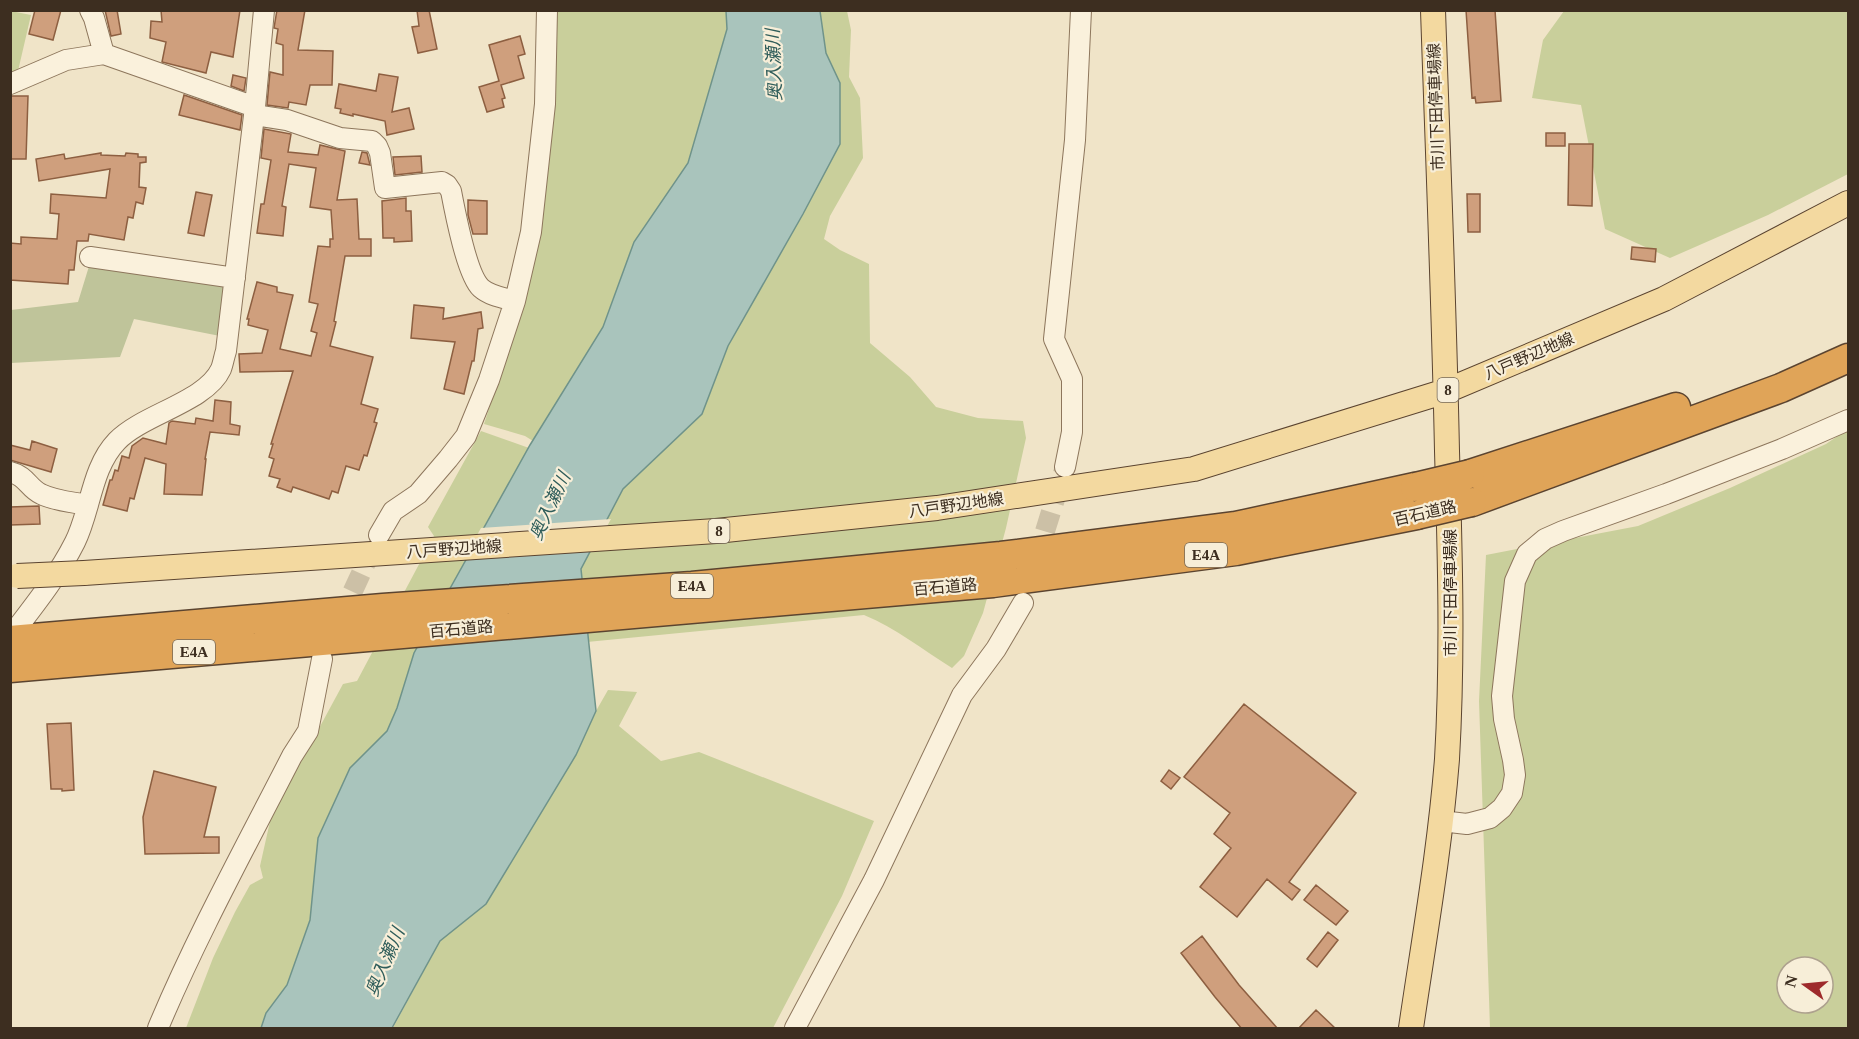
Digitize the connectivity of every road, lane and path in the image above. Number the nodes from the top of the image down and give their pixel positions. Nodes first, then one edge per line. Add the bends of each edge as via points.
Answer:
1 (90, 10) edge
2 (264, 10) edge
3 (547, 10) edge
4 (1081, 10) edge
5 (1433, 10) edge
6 (104, 54) junction
7 (10, 84) edge
8 (255, 111) junction
9 (1848, 203) edge
10 (90, 258) dead end
11 (235, 278) junction
12 (515, 301) junction
13 (1848, 344) edge
14 (1848, 358) edge
15 (1446, 391) junction
16 (1848, 420) edge
17 (1065, 467) tunnel mouth
18 (10, 472) edge
19 (1471, 488) junction
20 (88, 505) junction
21 (379, 535) tunnel mouth
22 (997, 570) junction
23 (14, 577) edge
24 (1023, 603) dead end
25 (18, 638) edge
26 (322, 659) dead end
27 (11, 668) edge
28 (1441, 821) junction
29 (158, 1029) edge
30 (795, 1029) edge
31 (1411, 1029) edge

1 - 6 street
2 - 8 street
3 - 12 street via 544,116 531,232
4 - 17 street via 1075,140 1054,339 1071,379 1072,432
5 - 15 main road, 市川下田停車場線
6 - 7 street via 66,60
6 - 8 street
8 - 11 street
8 - 12 street via 340,138 372,141 380,153 385,188 442,182 447,185 475,282 491,294
9 - 15 main road, 八戸野辺地線 / 8 via 1664,299
10 - 11 street
11 - 20 street via 220,371 205,389 132,429 117,442 102,461
12 - 21 street via 466,436 417,494 393,511
13 - 19 highway, 百石道路 / E4A
14 - 19 highway, 百石道路 / E4A via 1781,388
15 - 23 main road, 八戸野辺地線 / 8, bridge via 1194,469 937,508 716,531
15 - 28 main road, 市川下田停車場線 via 1450,677
16 - 28 street via 1563,531 1527,554 1515,581 1502,696 1515,775 1512,793 1490,818 1467,824
18 - 20 street via 20,475 39,493
19 - 22 highway, 百石道路 / E4A, bridge via 1415,487 1236,526
19 - 22 highway, 百石道路 / E4A, bridge via 1417,515 1236,551
20 - 25 street via 75,541
22 - 25 highway, 百石道路 / E4A via 693,586
22 - 27 highway, 百石道路 / E4A via 376,637
24 - 30 street via 996,650 962,695 874,880
26 - 29 street via 308,731 208,918
28 - 31 main road, 市川下田停車場線

